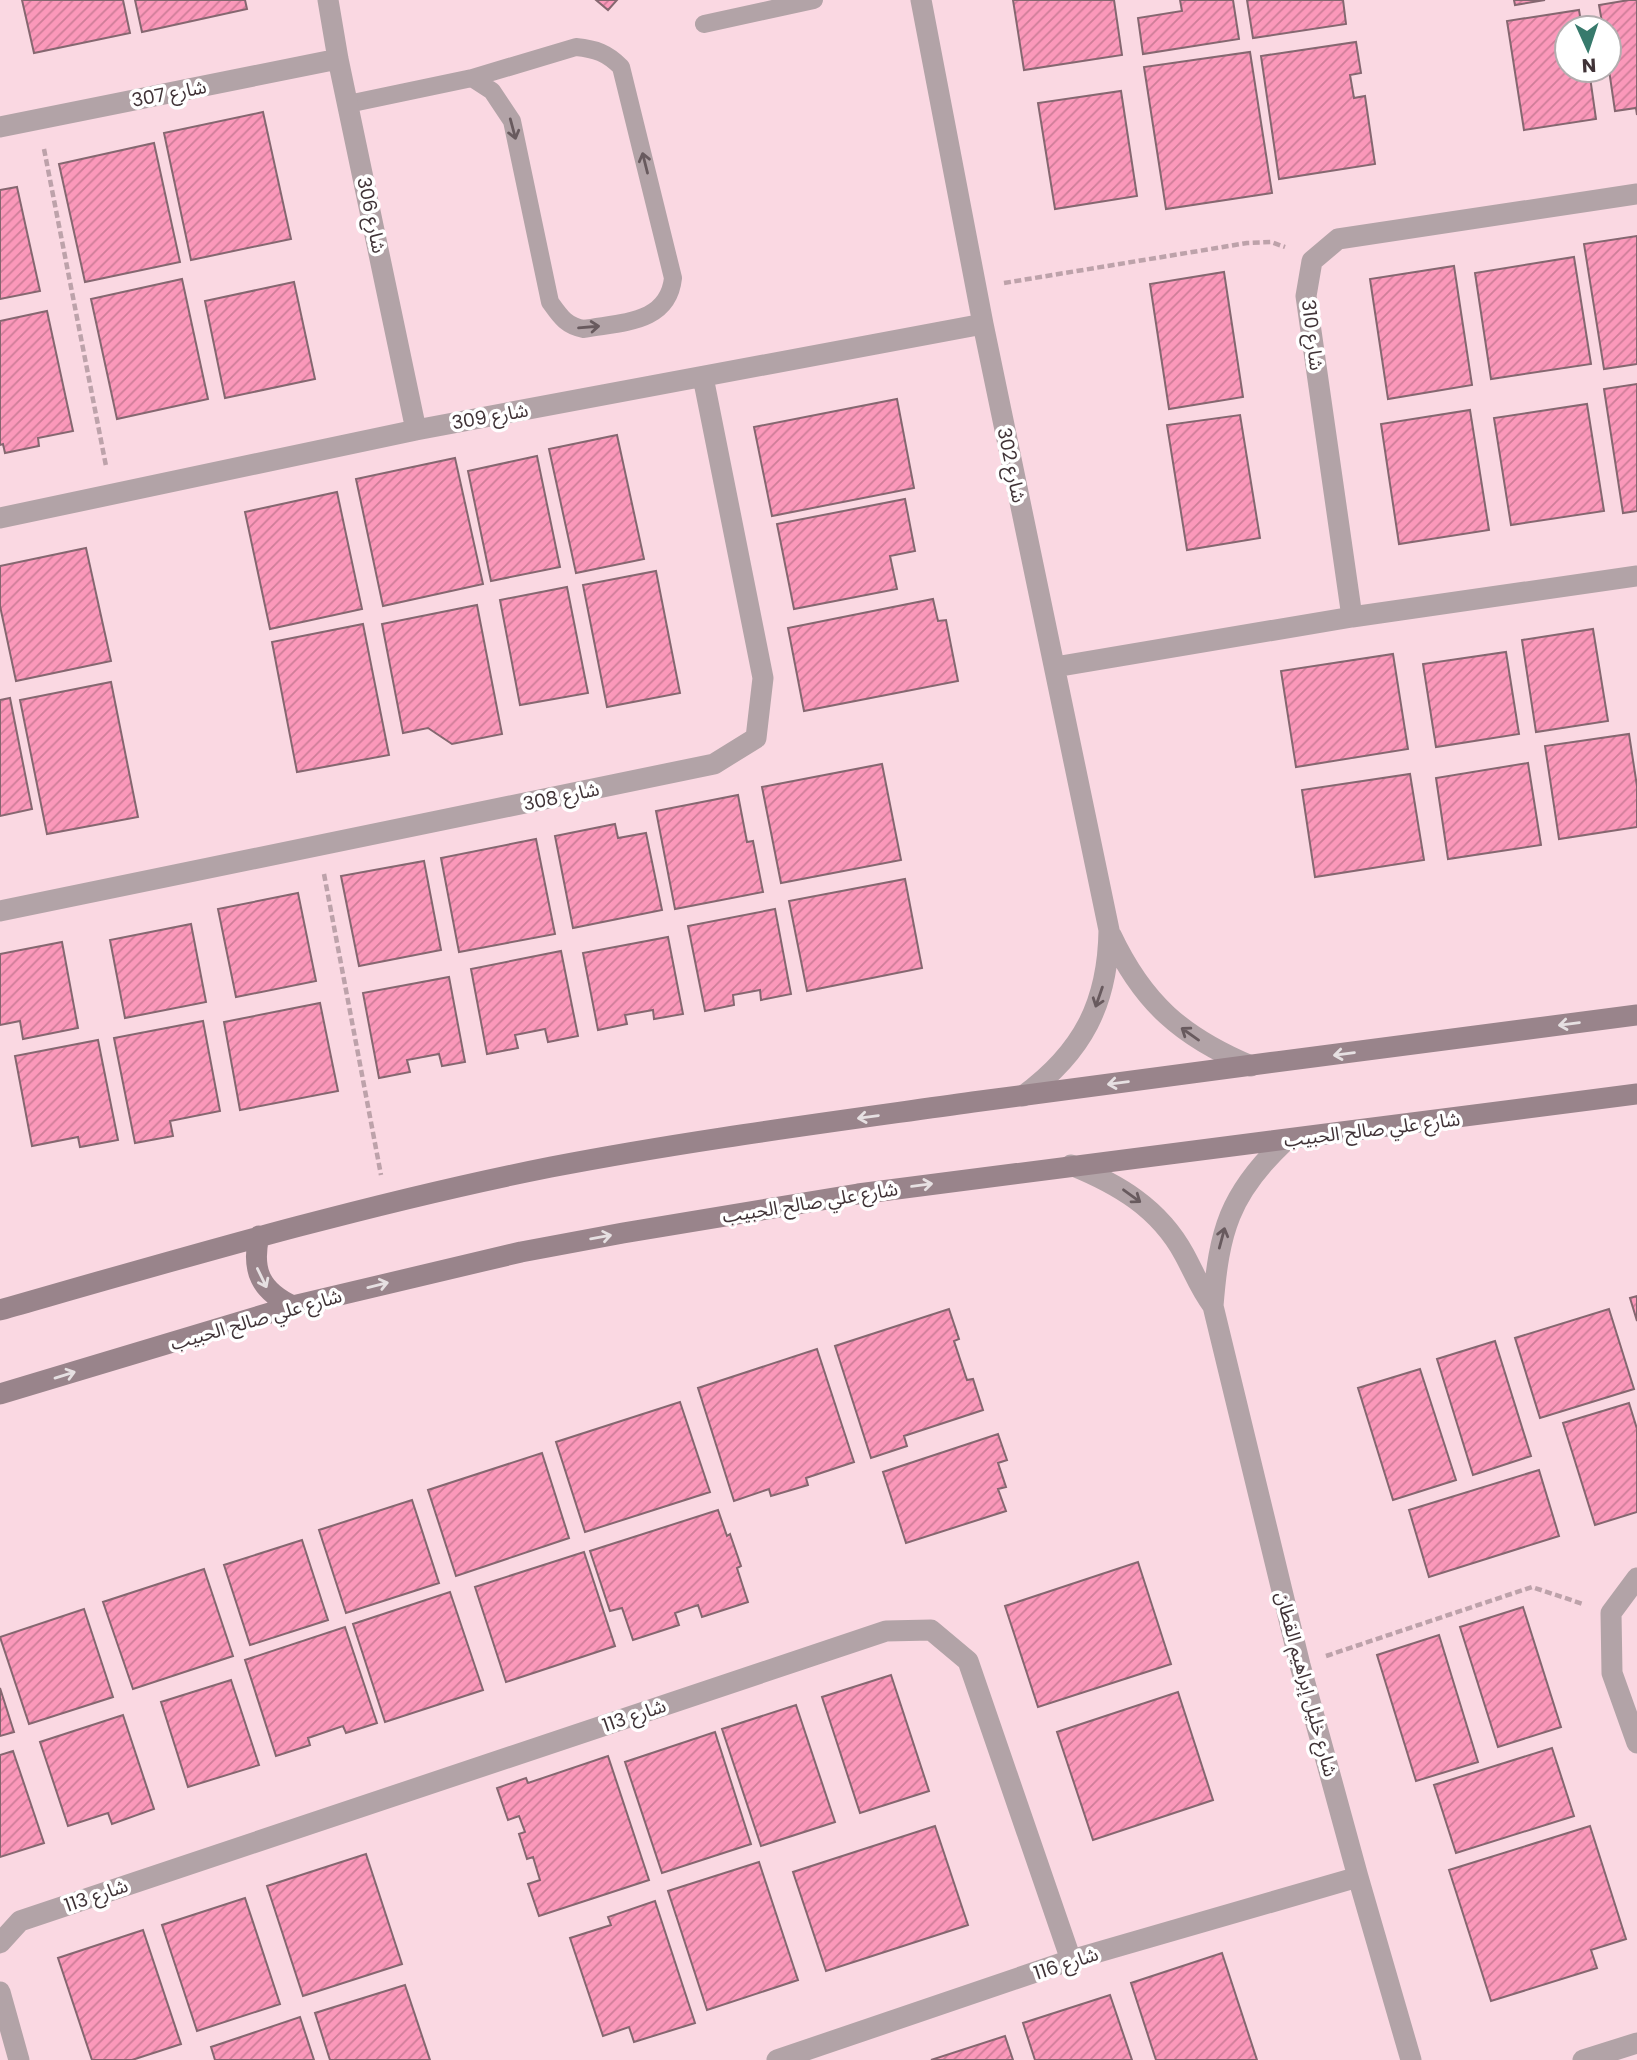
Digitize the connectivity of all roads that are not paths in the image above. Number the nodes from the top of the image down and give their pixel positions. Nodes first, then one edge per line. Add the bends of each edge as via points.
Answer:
1 (328, 0) edge
2 (814, 0) edge
3 (921, 0) edge
4 (704, 24) dead end
5 (338, 59) junction
6 (472, 78) junction
7 (348, 104) junction
8 (0, 127) edge
9 (1637, 194) edge
10 (982, 324) junction
11 (703, 377) junction
12 (416, 430) junction
13 (0, 518) edge
14 (1637, 576) edge
15 (1352, 617) junction
16 (1055, 667) junction
17 (0, 911) edge
18 (1109, 930) junction
19 (1637, 1015) edge
20 (1251, 1066) junction
21 (1637, 1094) edge
22 (1023, 1096) junction
23 (1284, 1141) junction
24 (1071, 1165) junction
25 (259, 1236) junction
26 (293, 1306) junction
27 (1213, 1306) junction
28 (0, 1310) edge
29 (0, 1394) edge
30 (1637, 1578) edge
31 (1637, 1743) edge
32 (1358, 1877) junction
33 (0, 1942) edge
34 (1071, 1961) junction
35 (0, 1992) edge
36 (1637, 2043) edge
37 (19, 2060) edge
38 (778, 2060) edge
39 (1411, 2060) edge
40 (1583, 2060) edge

1 - 5 street, شارع 306
2 - 4 lane
3 - 10 street, شارع 302
5 - 7 street, شارع 306
5 - 8 street, شارع 307
6 -> 6 lane via 492,91 512,121 550,302 562,320 584,329 650,316 665,304 673,278 621,67 608,55 576,47
6 - 7 lane
7 - 12 street, شارع 306
9 - 15 street, شارع 310 via 1338,239 1311,261 1306,296
10 - 11 street, شارع 309
10 - 16 street, شارع 302
11 - 12 street, شارع 309
11 - 17 street, شارع 308 via 763,678 756,738 714,764
12 - 13 street, شارع 309
14 - 15 street
15 - 16 street
16 - 18 street, شارع 302
20 -> 18 street, شارع 302 via 1216,1052 1157,1007
18 -> 22 street, شارع 302 via 1108,961 1091,1020 1062,1063
19 -> 20 street
20 -> 22 street
21 - 23 street, شارع علي صالح الحبيب
22 -> 25 street via 703,1140 550,1167
23 - 24 street, شارع علي صالح الحبيب
27 -> 23 street, شارع خليل إبراهيم القطان via 1217,1254 1226,1222 1241,1191
26 -> 24 street, شارع علي صالح الحبيب via 623,1233
24 -> 27 street, شارع خليل إبراهيم القطان via 1099,1176 1149,1209 1170,1231
25 -> 26 street via 257,1270 277,1299
25 - 28 street
29 -> 26 street, شارع علي صالح الحبيب
27 - 32 street, شارع خليل إبراهيم القطان via 1300,1665
30 - 31 street via 1611,1613 1612,1673
32 - 34 street, شارع 116
32 - 39 street, شارع خليل إبراهيم القطان
33 - 34 street, شارع 113 via 20,1921 886,1631 930,1629 968,1661
34 - 38 street, شارع 116
35 - 37 street
36 - 40 street

